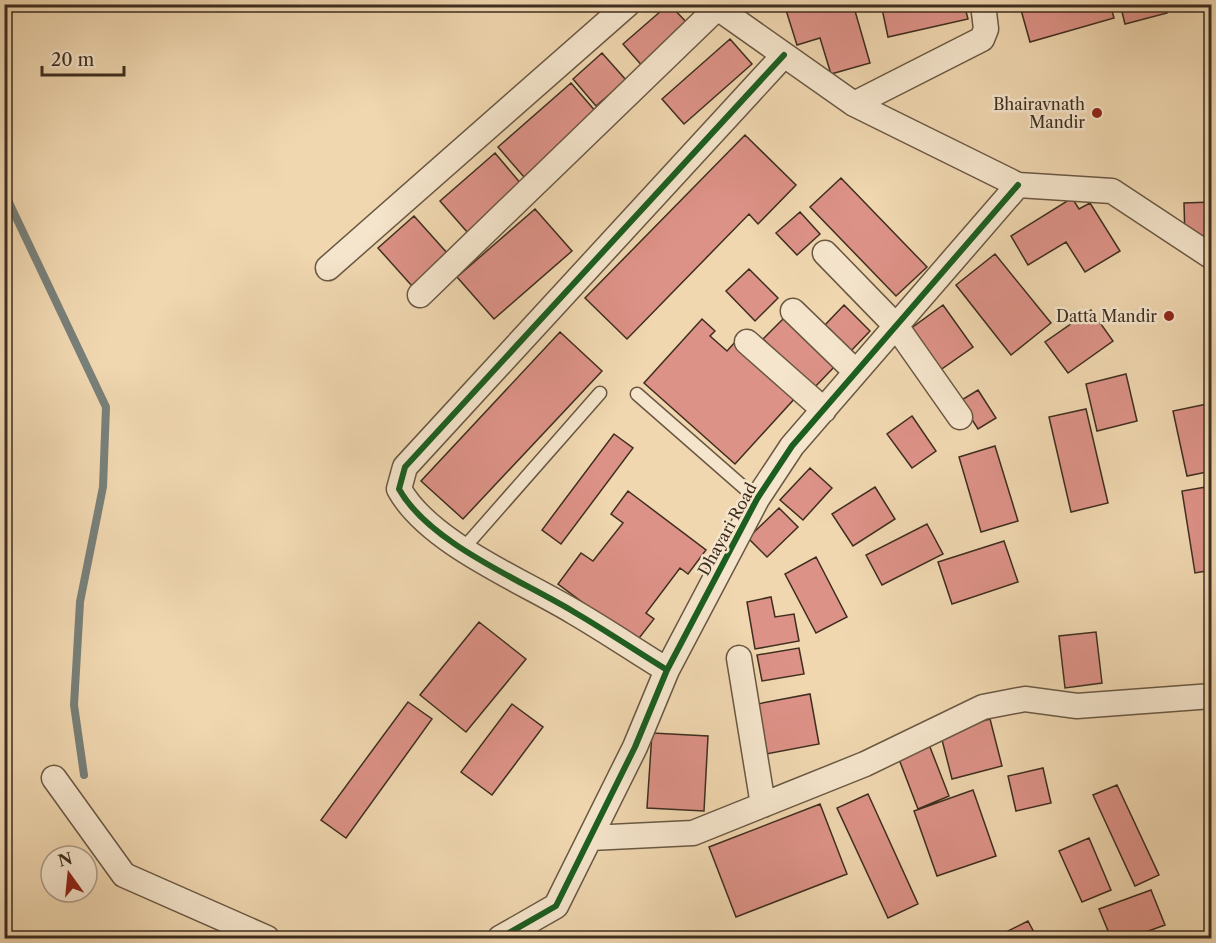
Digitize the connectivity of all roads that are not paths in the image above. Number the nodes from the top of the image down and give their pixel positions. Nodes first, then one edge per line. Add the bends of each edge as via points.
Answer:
1 (628, 4) edge
2 (983, 4) edge
3 (718, 6) edge
4 (784, 55) junction
5 (854, 104) junction
6 (1018, 185) junction
7 (825, 253) dead end
8 (1212, 257) edge
9 (328, 268) dead end
10 (420, 295) dead end
11 (793, 311) dead end
12 (896, 326) junction
13 (747, 342) dead end
14 (856, 372) junction
15 (600, 393) dead end
16 (637, 394) dead end
17 (824, 410) junction
18 (960, 417) dead end
19 (757, 499) junction
20 (463, 549) junction
21 (739, 658) dead end
22 (667, 670) junction
23 (1212, 696) edge
24 (54, 778) dead end
25 (763, 805) junction
26 (590, 838) junction
27 (267, 939) edge
28 (500, 939) edge

1 - 9 street
2 - 5 street via 986,29 982,39
3 - 4 street
3 - 10 street
4 - 5 street
4 - 20 street via 405,467 399,489 409,508
5 - 6 street
6 - 8 street via 1112,191
6 - 12 street, Dhayari Road
7 - 12 street
11 - 14 street
12 - 14 street, Dhayari Road
12 - 18 street
13 - 17 street
14 - 17 street, Dhayari Road
15 - 20 lane
16 - 19 lane
17 - 19 street, Dhayari Road via 792,446
19 - 22 street, Dhayari Road
20 - 22 street
21 - 25 street
22 - 26 street, Dhayari Road
23 - 25 street via 1077,706 1025,699 983,707 865,764
24 - 27 street via 124,875
25 - 26 street via 693,833
26 - 28 street, Dhayari Road via 556,906

